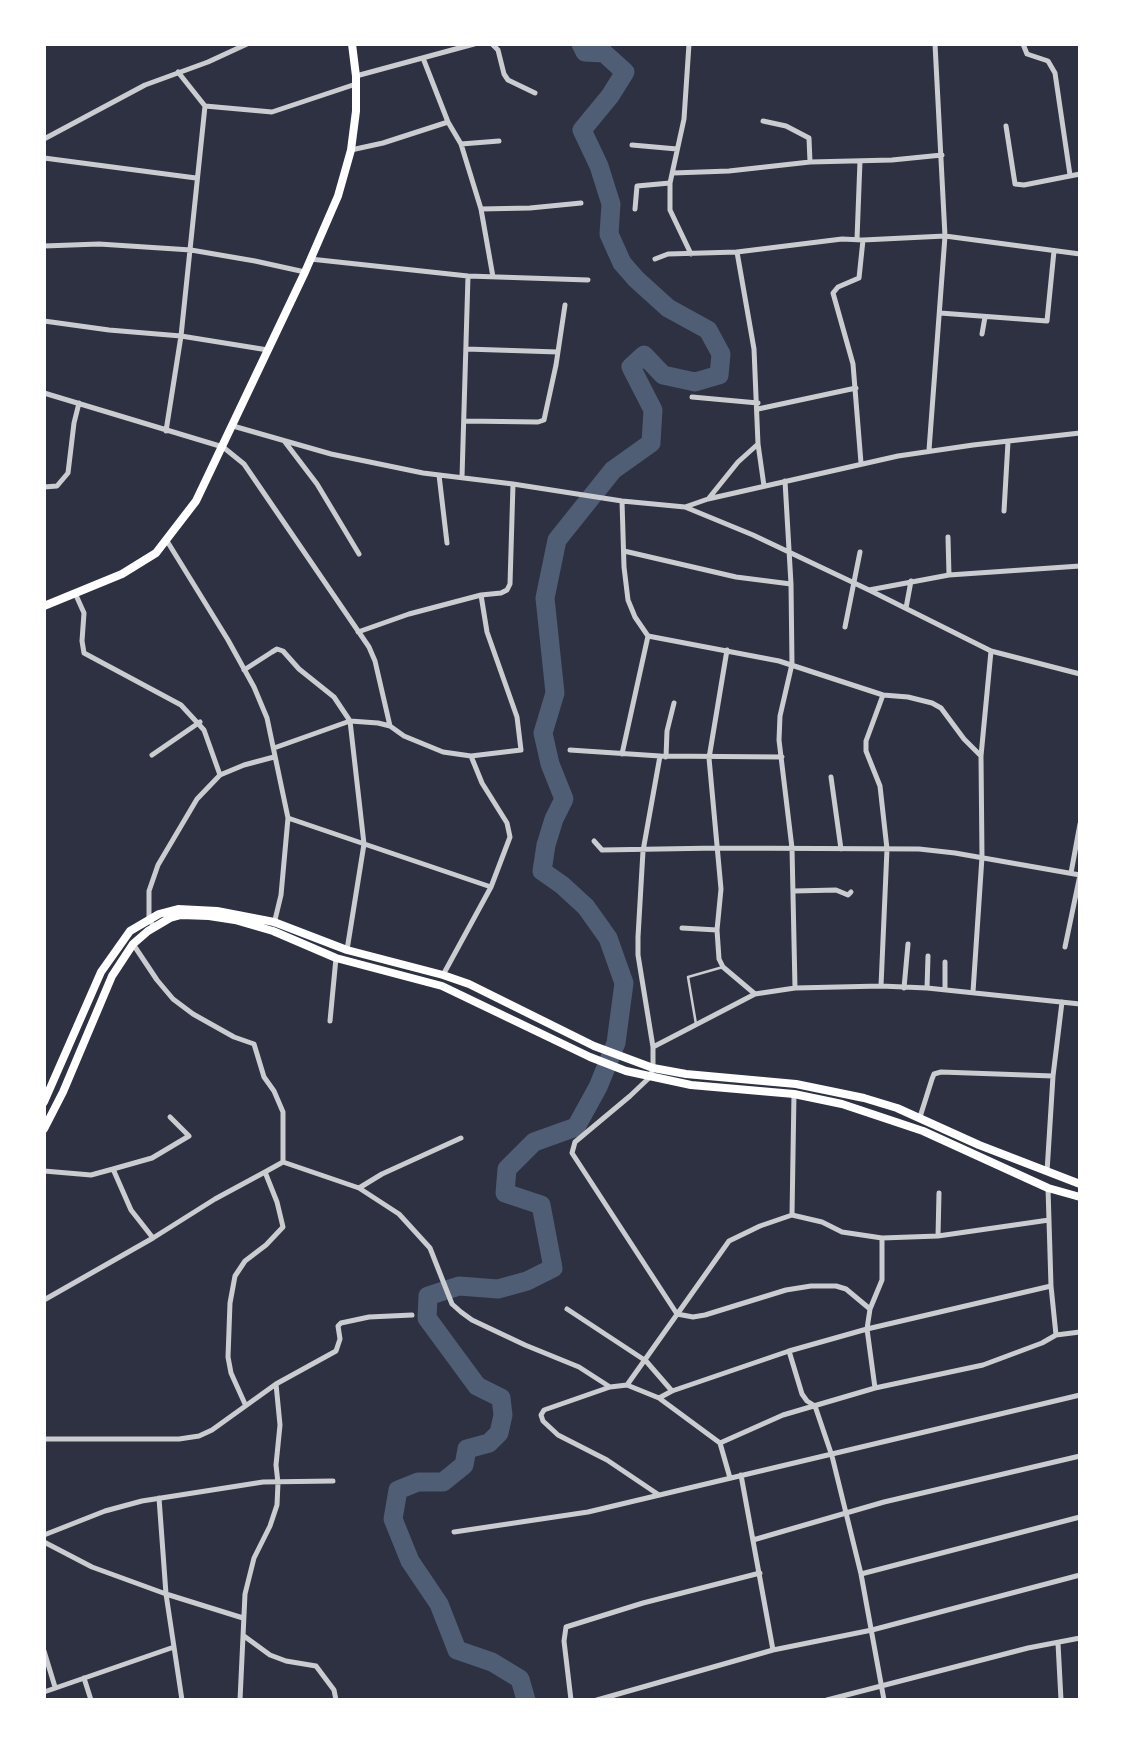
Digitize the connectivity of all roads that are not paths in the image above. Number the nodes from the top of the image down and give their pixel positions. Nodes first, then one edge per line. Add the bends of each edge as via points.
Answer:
1 (247, 44) edge
2 (352, 44) edge
3 (474, 44) edge
4 (492, 44) edge
5 (689, 44) edge
6 (934, 44) edge
7 (1023, 44) edge
8 (423, 58) junction
9 (178, 72) junction
10 (356, 80) junction
11 (535, 93) dead end
12 (205, 106) junction
13 (763, 121) dead end
14 (448, 122) junction
15 (1006, 126) dead end
16 (44, 139) edge
17 (499, 141) dead end
18 (461, 144) junction
19 (632, 145) dead end
20 (677, 149) junction
21 (351, 150) junction
22 (942, 155) junction
23 (44, 158) edge
24 (860, 161) junction
25 (810, 162) junction
26 (673, 173) junction
27 (1080, 174) edge
28 (1070, 175) junction
29 (196, 178) junction
30 (670, 183) junction
31 (581, 203) dead end
32 (481, 209) junction
33 (635, 209) dead end
34 (945, 236) junction
35 (860, 239) junction
36 (44, 246) edge
37 (191, 250) junction
38 (1054, 251) junction
39 (737, 252) junction
40 (691, 254) junction
41 (1080, 254) edge
42 (310, 259) junction
43 (655, 259) dead end
44 (304, 272) junction
45 (468, 276) junction
46 (493, 277) junction
47 (588, 280) dead end
48 (565, 305) dead end
49 (940, 313) junction
50 (985, 317) junction
51 (44, 321) edge
52 (982, 334) dead end
53 (181, 336) junction
54 (466, 349) junction
55 (268, 350) junction
56 (558, 352) junction
57 (856, 388) junction
58 (44, 393) edge
59 (692, 397) dead end
60 (79, 403) junction
61 (758, 406) junction
62 (464, 421) junction
63 (233, 426) junction
64 (166, 431) junction
65 (1080, 433) edge
66 (285, 442) junction
67 (1008, 442) junction
68 (758, 444) junction
69 (223, 447) junction
70 (929, 450) junction
71 (861, 463) junction
72 (439, 475) junction
73 (462, 477) junction
74 (785, 481) junction
75 (513, 484) junction
76 (764, 486) junction
77 (44, 487) edge
78 (708, 499) junction
79 (622, 501) junction
80 (685, 507) junction
81 (1004, 511) dead end
82 (948, 537) dead end
83 (167, 541) junction
84 (447, 543) dead end
85 (624, 551) junction
86 (860, 552) dead end
87 (359, 554) dead end
88 (789, 554) junction
89 (1080, 566) edge
90 (949, 575) junction
91 (911, 580) junction
92 (791, 584) junction
93 (853, 584) junction
94 (869, 590) junction
95 (75, 593) junction
96 (481, 595) junction
97 (44, 606) edge
98 (906, 608) junction
99 (845, 627) dead end
100 (358, 632) junction
101 (648, 636) junction
102 (727, 650) junction
103 (991, 651) junction
104 (792, 664) junction
105 (244, 670) junction
106 (1080, 674) edge
107 (883, 695) junction
108 (674, 703) dead end
109 (350, 721) junction
110 (200, 722) junction
111 (390, 726) junction
112 (274, 748) junction
113 (570, 750) dead end
114 (622, 754) junction
115 (152, 755) dead end
116 (471, 756) junction
117 (981, 756) junction
118 (274, 757) junction
119 (663, 757) junction
120 (782, 757) junction
121 (709, 758) junction
122 (220, 775) junction
123 (831, 777) dead end
124 (288, 818) junction
125 (1080, 824) edge
126 (594, 841) dead end
127 (363, 844) junction
128 (718, 848) junction
129 (792, 848) junction
130 (841, 849) junction
131 (887, 849) junction
132 (643, 851) junction
133 (982, 857) junction
134 (1071, 873) junction
135 (1080, 875) edge
136 (491, 887) junction
137 (794, 891) junction
138 (851, 892) dead end
139 (151, 923) junction
140 (274, 926) junction
141 (682, 928) dead end
142 (717, 930) junction
143 (133, 944) junction
144 (908, 944) dead end
145 (1065, 947) dead end
146 (348, 950) junction
147 (928, 956) dead end
148 (336, 958) junction
149 (945, 962) dead end
150 (723, 967) junction
151 (443, 975) junction
152 (881, 986) junction
153 (795, 988) junction
154 (904, 988) junction
155 (927, 988) junction
156 (945, 989) junction
157 (973, 992) junction
158 (755, 993) junction
159 (1062, 1002) junction
160 (1080, 1004) edge
161 (330, 1021) dead end
162 (696, 1024) junction
163 (653, 1047) junction
164 (651, 1073) junction
165 (1053, 1076) junction
166 (794, 1094) junction
167 (44, 1102) edge
168 (170, 1117) dead end
169 (920, 1117) junction
170 (44, 1129) edge
171 (461, 1138) dead end
172 (284, 1162) junction
173 (113, 1169) junction
174 (44, 1171) edge
175 (265, 1172) junction
176 (1047, 1172) junction
177 (1080, 1184) edge
178 (359, 1188) junction
179 (1048, 1188) junction
180 (939, 1193) dead end
181 (1080, 1197) edge
182 (792, 1215) junction
183 (1049, 1220) junction
184 (938, 1237) junction
185 (153, 1238) junction
186 (882, 1238) junction
187 (1051, 1286) junction
188 (44, 1300) edge
189 (567, 1308) dead end
190 (870, 1309) junction
191 (677, 1314) junction
192 (412, 1315) dead end
193 (867, 1329) junction
194 (1080, 1332) edge
195 (1056, 1335) junction
196 (789, 1351) junction
197 (646, 1361) junction
198 (276, 1384) junction
199 (627, 1385) junction
200 (610, 1387) junction
201 (875, 1388) junction
202 (672, 1391) junction
203 (1080, 1395) edge
204 (659, 1398) junction
205 (245, 1404) junction
206 (816, 1406) junction
207 (44, 1439) edge
208 (720, 1443) junction
209 (832, 1456) junction
210 (1080, 1456) edge
211 (741, 1475) junction
212 (730, 1478) junction
213 (333, 1481) dead end
214 (278, 1483) junction
215 (659, 1494) junction
216 (159, 1498) junction
217 (846, 1512) junction
218 (1080, 1517) edge
219 (454, 1532) dead end
220 (44, 1535) edge
221 (753, 1539) junction
222 (44, 1542) edge
223 (760, 1573) junction
224 (860, 1574) junction
225 (1080, 1574) edge
226 (166, 1594) junction
227 (243, 1618) junction
228 (872, 1630) junction
229 (244, 1636) junction
230 (1080, 1638) edge
231 (1058, 1643) junction
232 (174, 1647) junction
233 (773, 1650) junction
234 (44, 1651) edge
235 (84, 1678) junction
236 (55, 1687) junction
237 (882, 1687) junction
238 (44, 1692) edge
239 (91, 1700) edge
240 (182, 1700) edge
241 (240, 1700) edge
242 (336, 1700) edge
243 (571, 1700) edge
244 (597, 1700) edge
245 (827, 1700) edge
246 (884, 1700) edge
247 (1061, 1700) edge

1 - 9 street
2 - 10 main road
3 - 8 street
4 - 11 street via 508,80
5 - 20 street via 684,119
6 - 22 street
7 - 28 street via 1027,54 1048,61 1055,73
8 - 10 street
8 - 14 street
9 - 12 street
9 - 16 street
10 - 12 street via 272,112
10 - 21 main road
12 - 29 street
13 - 25 street via 809,138
14 - 18 street
14 - 21 street
15 - 28 street via 1015,184
17 - 18 street
18 - 32 street
19 - 20 street
20 - 26 street
21 - 42 main road via 338,196
22 - 24 street
22 - 34 street
23 - 29 street
24 - 25 street
24 - 35 street
25 - 26 street
26 - 30 street
27 - 28 street
29 - 37 street
30 - 33 street via 637,186
30 - 40 street via 670,210
31 - 32 street
32 - 46 street
34 - 35 street
34 - 38 street
34 - 49 street
35 - 39 street
35 - 57 street via 859,278 833,293
36 - 37 street
37 - 44 street
37 - 53 street
38 - 41 street
38 - 50 street via 1047,321
39 - 40 street
39 - 61 street via 754,349
40 - 43 street
42 - 44 main road
42 - 45 street
44 - 55 main road
45 - 46 street
45 - 54 street
46 - 47 street
48 - 56 street
49 - 50 street
49 - 70 street
50 - 52 street
51 - 53 street
53 - 55 street
53 - 64 street
54 - 56 street
54 - 62 street
55 - 63 main road
56 - 62 street via 544,420
57 - 61 street
57 - 71 street
58 - 60 street
59 - 61 street
60 - 64 street
60 - 77 street via 68,474 57,486
61 - 68 street
62 - 73 street
63 - 66 street
63 - 69 main road
64 - 69 street
65 - 67 street
66 - 72 street
66 - 87 street via 317,484
67 - 70 street
67 - 81 street
68 - 76 street
68 - 78 street
69 - 83 main road via 196,501
69 - 100 street via 244,464
70 - 71 street
71 - 74 street
72 - 73 street
72 - 84 street
73 - 75 street
74 - 76 street
74 - 88 street
75 - 79 street
75 - 96 street via 510,583 501,593
76 - 78 street
78 - 80 street
79 - 80 street
79 - 85 street
80 - 88 street
82 - 90 street
83 - 95 main road via 122,574
83 - 105 street
85 - 92 street via 736,577
85 - 101 street via 628,600
86 - 93 street
88 - 92 street
88 - 93 street
89 - 90 street
90 - 91 street
91 - 94 street
91 - 98 street
92 - 104 street
93 - 94 street
93 - 99 street
94 - 98 street
95 - 97 main road
95 - 110 street via 83,613 84,653 158,691
96 - 100 street
96 - 116 street via 487,632 517,717 521,750
98 - 103 street
100 - 111 street via 375,661
101 - 102 street
101 - 114 street
102 - 104 street
102 - 121 street
103 - 106 street
103 - 117 street
104 - 107 street
104 - 120 street via 780,716
105 - 109 street via 277,649 283,651 334,697
105 - 112 street via 267,718
107 - 117 street via 908,697 941,708
107 - 131 street via 867,734 866,751 880,786
108 - 119 street
109 - 111 street
109 - 112 street
109 - 127 street
110 - 115 street
110 - 122 street
111 - 116 street via 426,747
112 - 118 street
113 - 114 street
114 - 119 street
116 - 136 street via 510,837
117 - 133 street
118 - 122 street
118 - 124 street
119 - 121 street
119 - 132 street
120 - 121 street
120 - 129 street
121 - 128 street
122 - 139 street via 197,799 158,865 149,891
123 - 130 street
124 - 127 street
124 - 140 street
125 - 134 street
126 - 132 street via 602,850
127 - 136 street
127 - 146 street
128 - 129 street
128 - 132 street
128 - 142 street
129 - 130 street
129 - 137 street
130 - 131 street
131 - 133 street
131 - 152 street
132 - 163 street via 638,955
133 - 134 street
133 - 157 street
134 - 135 street
135 - 145 street
136 - 151 street
137 - 138 street
137 - 153 street
139 - 140 main road via 200,916
139 - 143 main road
139 - 167 main road via 131,931 101,972
140 - 146 main road
140 - 148 main road
141 - 142 street
142 - 150 street
143 - 170 main road via 112,976
143 - 172 street via 173,999 234,1037 254,1044 264,1077 283,1112
144 - 154 street
146 - 151 main road
147 - 155 street
148 - 161 street
148 - 164 main road via 442,986 590,1057 626,1071
149 - 156 street
150 - 158 street
150 - 162 lane via 688,977
151 - 164 main road
152 - 153 street
152 - 154 street
153 - 158 street
154 - 155 street
155 - 156 street
156 - 157 street
157 - 159 street
158 - 162 street
159 - 160 street
159 - 165 street
162 - 163 street
163 - 164 street
164 - 166 main road via 691,1085
164 - 169 main road via 809,1086
164 - 191 street via 572,1148
165 - 169 street via 934,1074
165 - 176 street
166 - 179 main road via 890,1118
166 - 182 street
168 - 173 street via 189,1136 152,1158
169 - 176 main road
171 - 178 street
172 - 175 street
172 - 178 street
173 - 174 street via 92,1175
173 - 185 street via 131,1210
175 - 185 street
175 - 205 street via 283,1227 245,1261 235,1276 230,1304 228,1357
176 - 177 main road
178 - 200 street via 399,1214 421,1237 430,1248 452,1304 472,1320 579,1367
179 - 181 main road
179 - 183 street
180 - 184 street
182 - 186 street via 842,1232
182 - 191 street via 729,1241
183 - 184 street
183 - 187 street
184 - 186 street
185 - 188 street
186 - 190 street via 882,1280
187 - 193 street
187 - 195 street
189 - 197 street
190 - 191 street via 846,1289 811,1286 705,1315
190 - 193 street
191 - 197 street
192 - 198 street via 341,1322 337,1351
193 - 196 street
193 - 201 street
194 - 195 street
195 - 201 street via 983,1365
196 - 202 street
196 - 206 street via 802,1394
197 - 199 street
197 - 202 street
198 - 205 street
198 - 214 street via 280,1404
199 - 200 street
199 - 204 street
200 - 215 street via 544,1410 543,1421 558,1435
201 - 206 street
202 - 204 street
203 - 209 street
204 - 208 street
205 - 207 street via 212,1430 179,1440
206 - 208 street
206 - 209 street
208 - 212 street
209 - 211 street
209 - 217 street
210 - 217 street
211 - 212 street
211 - 221 street
212 - 215 street
213 - 214 street
214 - 216 street
214 - 227 street via 273,1516 248,1574
215 - 219 street via 564,1517
216 - 220 street via 105,1511
216 - 226 street
217 - 221 street
217 - 224 street
218 - 224 street
221 - 223 street
222 - 226 street via 92,1567
223 - 233 street
223 - 243 street via 566,1627
224 - 228 street
225 - 228 street
226 - 227 street
226 - 232 street
227 - 229 street
228 - 233 street
228 - 237 street
229 - 241 street
229 - 242 street via 270,1655 316,1666
230 - 231 street
231 - 237 street
231 - 247 street
232 - 235 street
232 - 240 street
233 - 244 street
234 - 236 street
235 - 236 street
235 - 239 street
236 - 238 street
237 - 245 street
237 - 246 street

